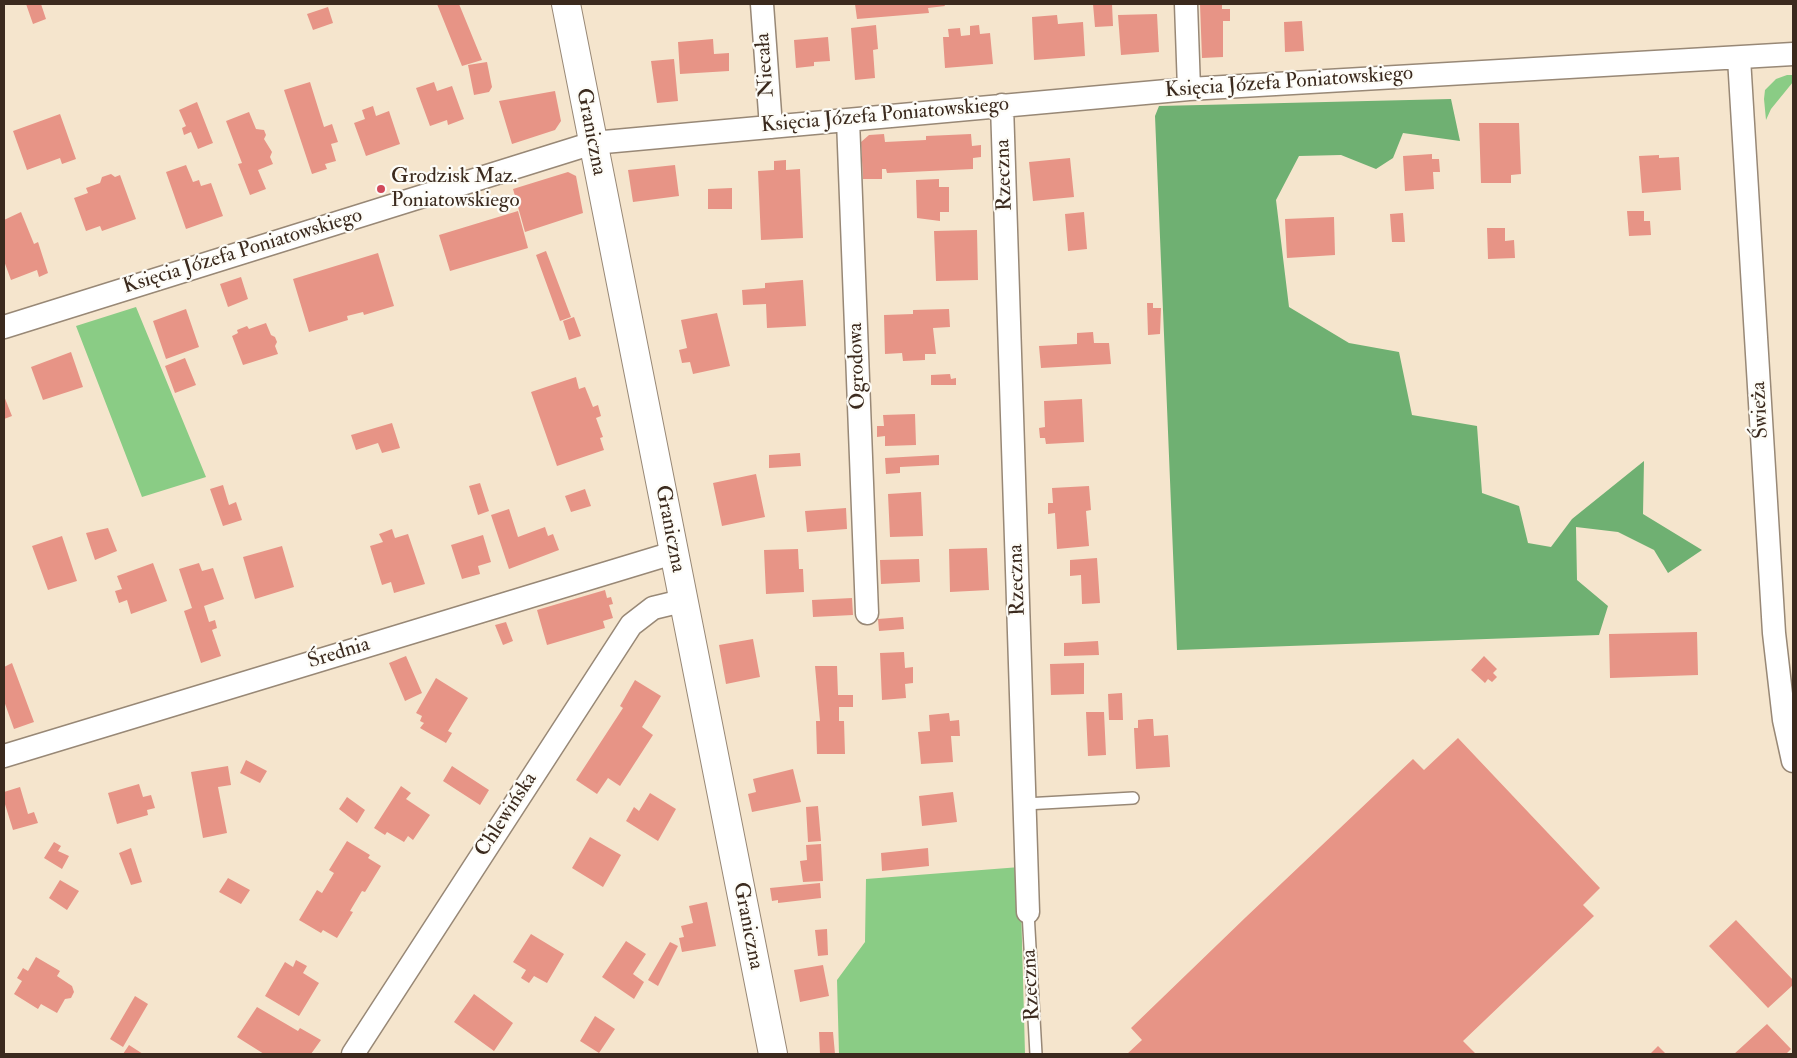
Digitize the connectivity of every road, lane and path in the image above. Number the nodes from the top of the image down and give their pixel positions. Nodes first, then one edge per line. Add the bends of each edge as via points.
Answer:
1 (566, 4) edge
2 (762, 4) edge
3 (1186, 4) edge
4 (1793, 54) edge
5 (1739, 58) junction
6 (1189, 90) junction
7 (1002, 106) junction
8 (848, 120) junction
9 (771, 127) junction
10 (593, 143) junction
11 (4, 327) edge
12 (673, 552) junction
13 (682, 601) junction
14 (867, 613) dead end
15 (4, 756) edge
16 (1793, 761) edge
17 (1132, 798) dead end
18 (1025, 804) junction
19 (1028, 912) joint
20 (353, 1054) edge
21 (773, 1054) edge
22 (1036, 1054) edge

1 - 10 street, Graniczna
2 - 9 street, Niecała
3 - 6 street
4 - 5 street, Księcia Józefa Poniatowskiego
5 - 6 street, Księcia Józefa Poniatowskiego
5 - 16 street, Świeża via 1774,633 1784,720
6 - 7 street, Księcia Józefa Poniatowskiego
7 - 8 street, Księcia Józefa Poniatowskiego
7 - 18 street, Rzeczna
8 - 9 street, Księcia Józefa Poniatowskiego
8 - 14 street, Ogrodowa
9 - 10 street, Księcia Józefa Poniatowskiego
10 - 11 street, Księcia Józefa Poniatowskiego
10 - 12 street, Graniczna
12 - 13 street, Graniczna
12 - 15 street, Średnia
13 - 20 street, Chlewińska via 653,608 631,625
13 - 21 street, Graniczna
17 - 18 lane
18 - 19 street, Rzeczna
19 - 22 lane, Rzeczna

